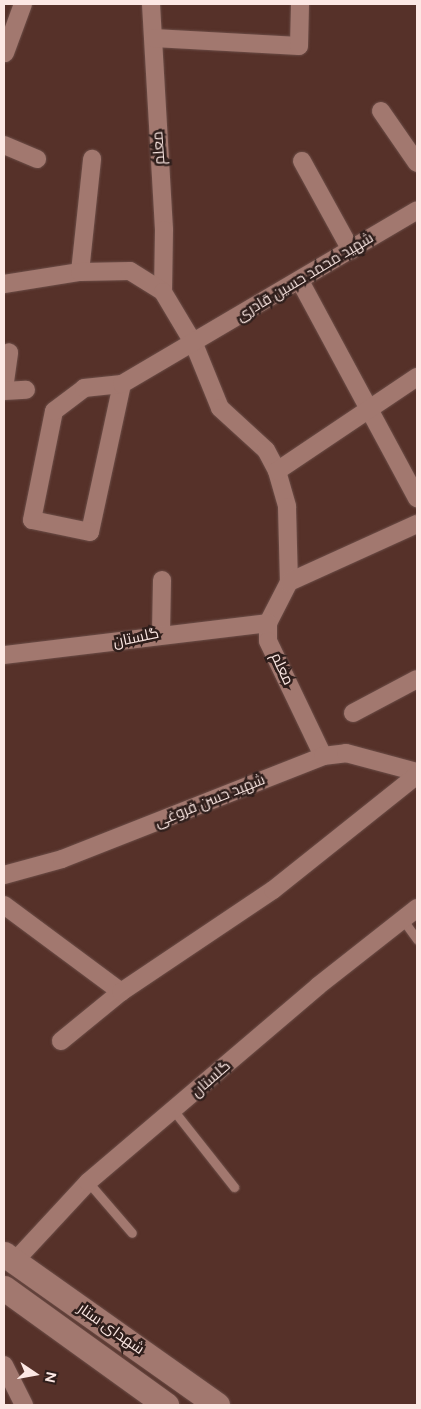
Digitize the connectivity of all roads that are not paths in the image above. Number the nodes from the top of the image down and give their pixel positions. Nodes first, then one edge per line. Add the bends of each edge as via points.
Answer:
1 (23, 4) edge
2 (151, 4) edge
3 (300, 4) edge
4 (154, 38) junction
5 (6, 53) dead end
6 (381, 111) dead end
7 (4, 145) edge
8 (37, 159) dead end
9 (92, 159) dead end
10 (302, 161) dead end
11 (417, 162) edge
12 (417, 210) edge
13 (351, 250) junction
14 (80, 272) junction
15 (300, 281) junction
16 (4, 284) edge
17 (163, 292) junction
18 (194, 344) junction
19 (9, 352) dead end
20 (417, 377) edge
21 (122, 384) junction
22 (4, 390) edge
23 (26, 390) dead end
24 (368, 407) junction
25 (277, 471) junction
26 (417, 498) edge
27 (417, 524) edge
28 (162, 580) dead end
29 (289, 582) junction
30 (268, 623) junction
31 (161, 633) junction
32 (4, 655) edge
33 (417, 679) edge
34 (353, 713) dead end
35 (323, 756) junction
36 (417, 774) edge
37 (4, 874) edge
38 (4, 906) edge
39 (417, 908) edge
40 (403, 920) junction
41 (417, 939) edge
42 (120, 992) junction
43 (61, 1041) dead end
44 (174, 1111) junction
45 (88, 1182) junction
46 (234, 1187) dead end
47 (132, 1233) dead end
48 (9, 1258) edge
49 (4, 1288) edge
50 (91, 1315) junction
51 (72, 1334) junction
52 (4, 1365) edge
53 (24, 1405) edge
54 (166, 1405) edge
55 (217, 1405) edge

1 - 5 street
2 - 4 street, معلم
3 - 4 street via 299,46
4 - 17 street, معلم
6 - 11 street
7 - 8 street
9 - 14 street
10 - 13 street
12 - 13 street, شهید محمد حسین قادری
13 - 15 street, شهید محمد حسین قادری
14 - 16 street
14 - 17 street via 130,271
15 - 18 street, شهید محمد حسین قادری
15 - 24 street
17 - 18 street
18 - 21 street, شهید محمد حسین قادری
18 - 25 street via 220,408 266,450
19 - 22 street
20 - 24 street
21 - 21 street via 84,388 54,411 32,520 90,532
22 - 23 street
24 - 25 street
24 - 26 street
25 - 29 street via 287,507
27 - 29 street
28 - 31 street
29 - 30 street
30 - 31 street, گلستان
30 - 35 street, معلم via 268,641
31 - 32 street, گلستان via 116,644
33 - 34 street
35 - 36 street, شهید حسن فروغی via 346,753
35 - 37 street, شهید حسن فروغی via 62,859
36 - 42 street via 273,890
38 - 42 street
39 - 40 street, گلستان
40 - 41 lane
40 - 44 street, گلستان via 318,986
42 - 43 street
44 - 45 street, گلستان
44 - 46 lane
45 - 47 lane
45 - 48 street, گلستان
48 - 50 main road, شهدای ستار
49 - 51 main road, شهدای ستار
50 - 51 main road
50 - 55 main road, شهدای ستار
51 - 54 main road, شهدای ستار
52 - 53 street

